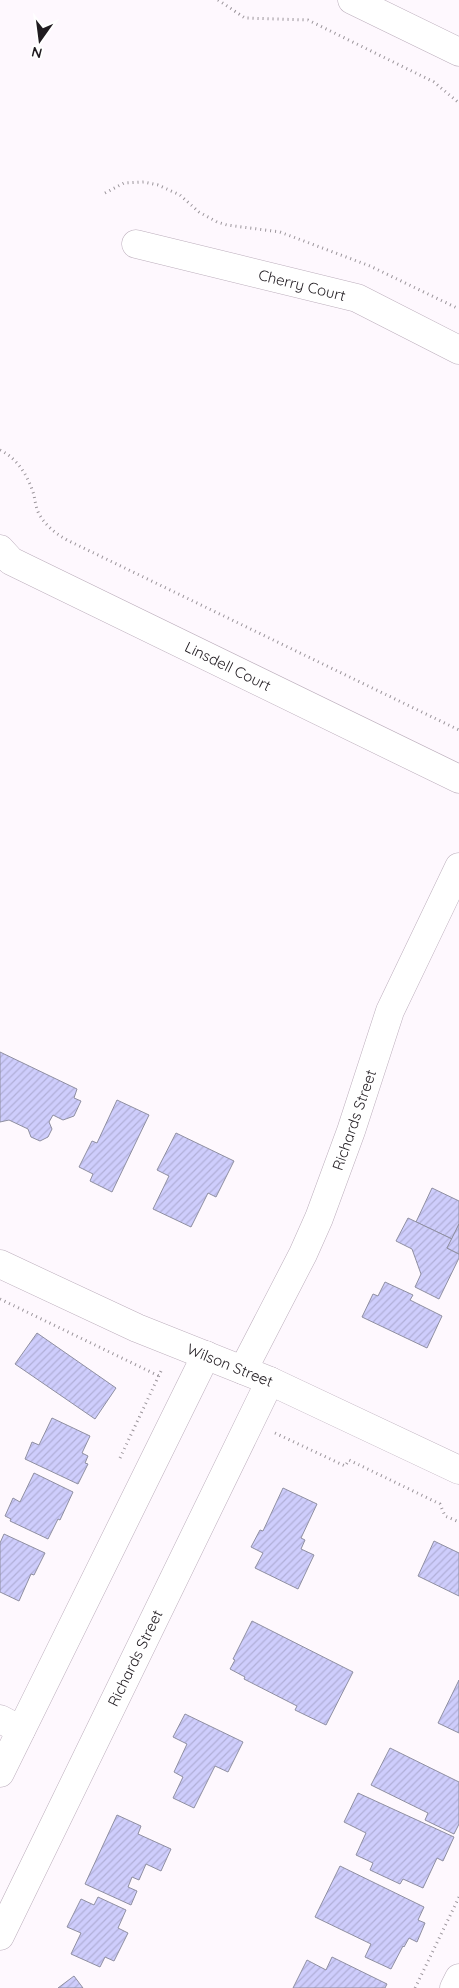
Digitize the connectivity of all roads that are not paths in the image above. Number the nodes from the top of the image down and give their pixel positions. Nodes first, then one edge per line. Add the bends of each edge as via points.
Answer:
1 (352, 0) edge
2 (459, 52) edge
3 (136, 244) dead end
4 (459, 350) edge
5 (0, 549) edge
6 (459, 779) edge
7 (459, 867) edge
8 (0, 1264) edge
9 (206, 1355) junction
10 (243, 1370) junction
11 (270, 1381) junction
12 (459, 1470) edge
13 (10, 1725) edge
14 (0, 1773) edge
15 (0, 1936) edge
16 (459, 1978) edge
17 (454, 1988) edge

1 - 2 street
3 - 4 street, Cherry Court via 357,298
5 - 6 street, Linsdell Court via 11,561
7 - 10 street, Richards Street via 388,1018 319,1218
8 - 9 street, Wilson Street via 137,1328
9 - 10 street, Wilson Street
9 - 13 street
10 - 11 street, Wilson Street
11 - 12 street, Wilson Street
11 - 15 street, Richards Street
13 - 14 street
16 - 17 street

